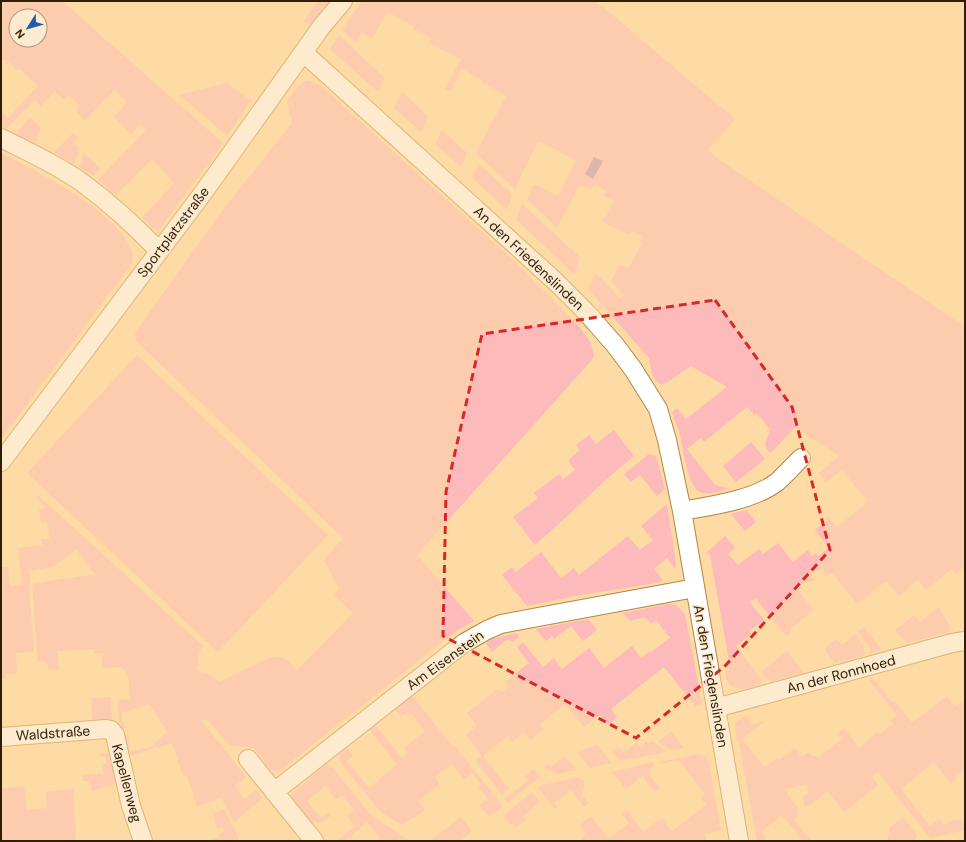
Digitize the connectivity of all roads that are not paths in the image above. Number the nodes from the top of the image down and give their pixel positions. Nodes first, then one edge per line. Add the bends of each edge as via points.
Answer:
1 (343, 1) edge
2 (304, 52) junction
3 (1, 138) edge
4 (159, 251) junction
5 (801, 458) dead end
6 (1, 462) edge
7 (682, 511) junction
8 (695, 588) junction
9 (965, 641) edge
10 (716, 708) junction
11 (106, 730) joint
12 (1, 737) edge
13 (248, 759) dead end
14 (274, 792) junction
15 (143, 841) edge
16 (314, 841) edge
17 (739, 841) edge

1 - 2 street, Sportplatzstraße
2 - 4 street, Sportplatzstraße
2 - 7 street, An den Friedenslinden via 556,282 615,345 658,409
3 - 4 street via 38,156 83,183 135,226
4 - 6 street, Sportplatzstraße
5 - 7 street via 776,483 757,493 729,502
7 - 8 street, An den Friedenslinden
8 - 10 street, An den Friedenslinden
8 - 14 street, Am Eisenstein via 501,624 486,630 464,643
9 - 10 street, An der Ronnhoed
10 - 17 street, An den Friedenslinden
11 - 12 street, Waldstraße
11 - 15 street, Kapellenweg via 111,730 114,735 131,806
13 - 14 street
14 - 16 street

